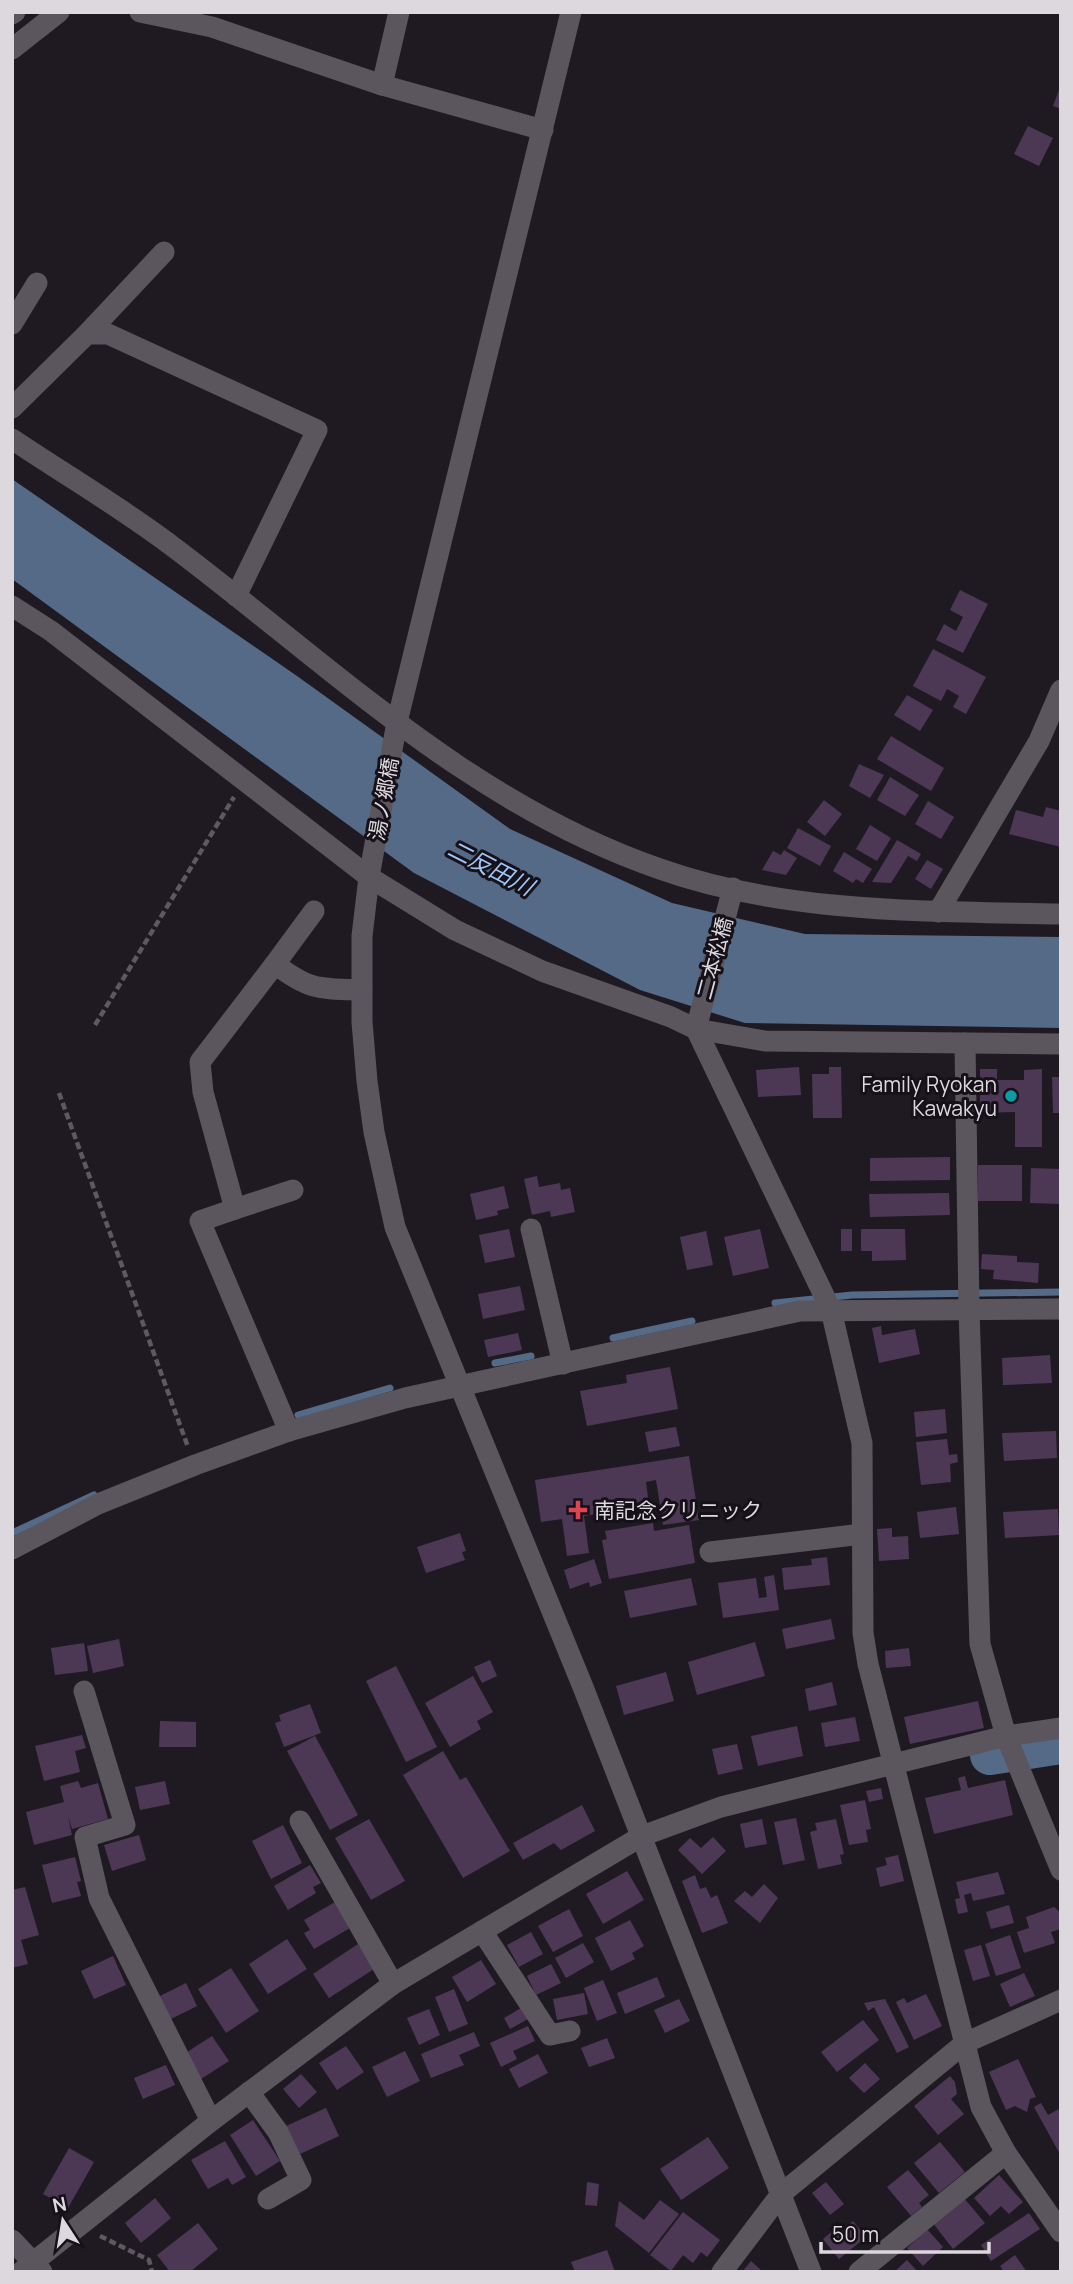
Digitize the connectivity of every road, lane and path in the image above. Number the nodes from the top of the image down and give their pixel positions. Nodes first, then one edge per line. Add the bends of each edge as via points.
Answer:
1 (59, 12) edge
2 (140, 12) edge
3 (400, 12) edge
4 (571, 12) edge
5 (213, 19) edge
6 (12, 49) edge
7 (382, 85) junction
8 (543, 130) junction
9 (164, 252) dead end
10 (26, 290) edge
11 (12, 324) edge
12 (87, 334) junction
13 (12, 408) edge
14 (12, 439) edge
15 (236, 596) junction
16 (12, 606) edge
17 (1061, 690) edge
18 (397, 722) junction
19 (246, 779) junction
20 (369, 877) junction
21 (733, 888) junction
22 (314, 911) dead end
23 (937, 912) junction
24 (1061, 914) edge
25 (275, 964) junction
26 (361, 990) junction
27 (95, 1025) dead end
28 (696, 1029) junction
29 (965, 1043) junction
30 (1061, 1044) edge
31 (59, 1093) dead end
32 (293, 1190) dead end
33 (235, 1209) junction
34 (531, 1229) dead end
35 (826, 1299) junction
36 (969, 1299) junction
37 (1061, 1309) edge
38 (563, 1364) junction
39 (460, 1387) junction
40 (289, 1431) junction
41 (195, 1465) junction
42 (862, 1534) junction
43 (12, 1549) edge
44 (710, 1552) dead end
45 (85, 1691) dead end
46 (1061, 1728) edge
47 (1010, 1746) junction
48 (892, 1765) junction
49 (300, 1821) dead end
50 (642, 1836) junction
51 (1061, 1870) edge
52 (482, 1931) junction
53 (393, 1984) junction
54 (1061, 2000) edge
55 (570, 2031) dead end
56 (965, 2043) junction
57 (248, 2092) junction
58 (211, 2121) junction
59 (1006, 2154) junction
60 (781, 2194) junction
61 (268, 2199) dead end
62 (78, 2225) junction
63 (1061, 2232) edge
64 (12, 2240) edge
65 (32, 2268) edge
66 (152, 2272) edge
67 (722, 2272) edge
68 (811, 2272) edge
69 (859, 2272) edge

1 - 6 street
2 - 5 street
3 - 7 street
4 - 8 street, 湯ノ郷橋
5 - 7 street
7 - 8 street
8 - 18 street, 湯ノ郷橋
9 - 12 street
10 - 11 street
12 - 13 street
12 - 15 street via 108,334 317,430
14 - 15 street via 173,547
15 - 18 street
16 - 19 street
17 - 23 street via 1039,741
18 - 20 street, 湯ノ郷橋
18 - 21 street via 478,782 542,820 660,870
19 - 20 street
19 - 27 path
20 - 26 street, 湯ノ郷橋
20 - 28 street via 455,930 542,971
21 - 23 street via 806,902
21 - 28 street, 二本松橋
22 - 25 street
23 - 24 street
25 - 26 street via 309,986
25 - 33 street via 200,1062 203,1092
26 - 39 street, 湯ノ郷橋 via 374,1132 396,1227
28 - 29 street via 765,1041
28 - 35 street
29 - 30 street
29 - 36 street
31 - 41 path
32 - 33 street
33 - 40 street via 200,1221
34 - 38 street
35 - 36 street
35 - 38 street via 800,1311
35 - 42 street via 862,1443
36 - 37 street
36 - 47 street via 981,1644
38 - 39 street
39 - 40 street
39 - 50 street, 湯ノ郷橋
40 - 41 street
41 - 43 street via 98,1504
42 - 44 street
42 - 48 street via 863,1633
45 - 58 street via 125,1825 85,1838 99,1898
46 - 47 street
47 - 48 street
47 - 51 street
48 - 50 street via 720,1807
48 - 56 street
49 - 53 street
50 - 52 street
50 - 60 street, 湯ノ郷橋
52 - 53 street
52 - 55 street via 550,2035
53 - 57 street
54 - 56 street
56 - 59 street via 981,2107
56 - 60 street
57 - 58 street
57 - 61 street via 278,2132 301,2180
58 - 62 street
59 - 63 street
59 - 69 street
60 - 67 street
60 - 68 street, 湯ノ郷橋
62 - 65 street
62 - 66 path via 149,2260
64 - 65 street

